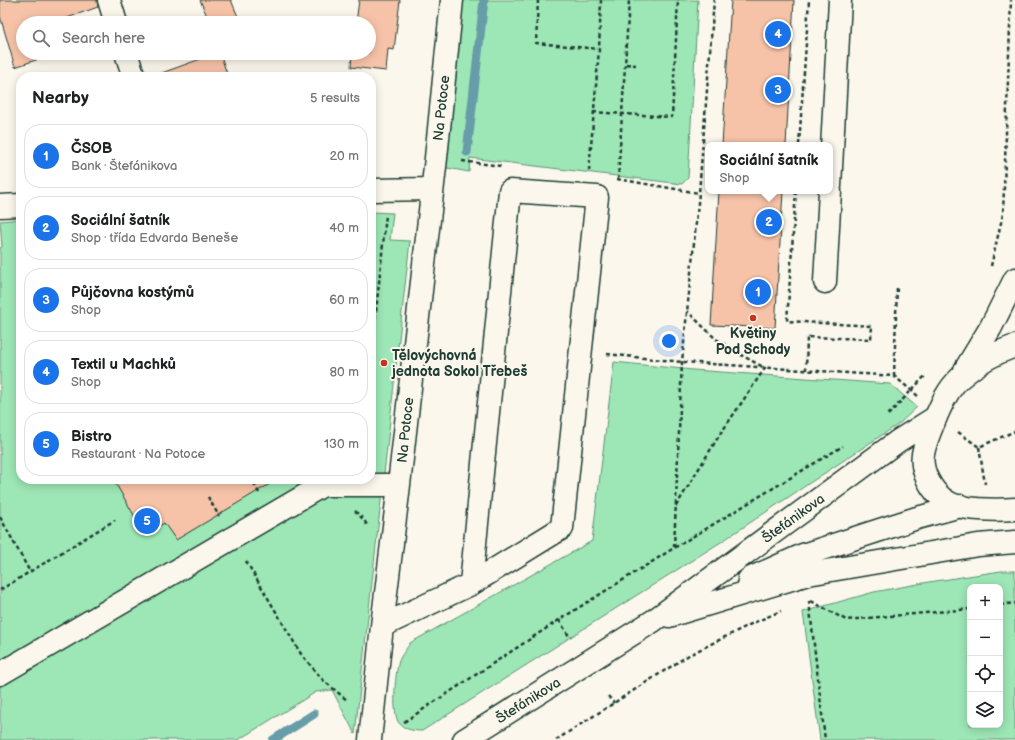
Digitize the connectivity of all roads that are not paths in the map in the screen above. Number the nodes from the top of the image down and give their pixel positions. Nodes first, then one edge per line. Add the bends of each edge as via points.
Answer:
1 (109, 0) edge
2 (452, 0) edge
3 (840, 0) edge
4 (114, 16) edge
5 (128, 60) edge
6 (132, 72) edge
7 (832, 142) edge
8 (432, 189) junction
9 (376, 190) edge
10 (830, 194) edge
11 (16, 205) edge
12 (0, 206) edge
13 (1015, 279) edge
14 (825, 282) dead end
15 (1015, 346) edge
16 (959, 379) junction
17 (936, 417) junction
18 (399, 485) junction
19 (961, 506) junction
20 (1015, 509) edge
21 (1015, 542) edge
22 (471, 584) junction
23 (652, 621) junction
24 (382, 626) junction
25 (0, 674) edge
26 (370, 740) edge
27 (464, 740) edge

1 - 4 street
2 - 8 street, Na Potoce
3 - 7 street
5 - 6 street
8 - 9 street
8 - 18 street, Na Potoce
10 - 14 street
11 - 12 street
13 - 16 street via 991,327
15 - 16 street via 1000,350 981,361
16 - 17 street via 946,396
17 - 19 street via 922,455 926,477 932,488 947,502
17 - 23 street, Štefánikova
18 - 24 street, Na Potoce
18 - 25 street via 323,485
19 - 20 street via 996,510
19 - 23 street, Štefánikova via 803,555
21 - 23 street via 978,545 808,574
22 - 22 street via 562,528 596,197 510,191
22 - 24 street
23 - 27 street, Štefánikova
24 - 26 street, Na Potoce

